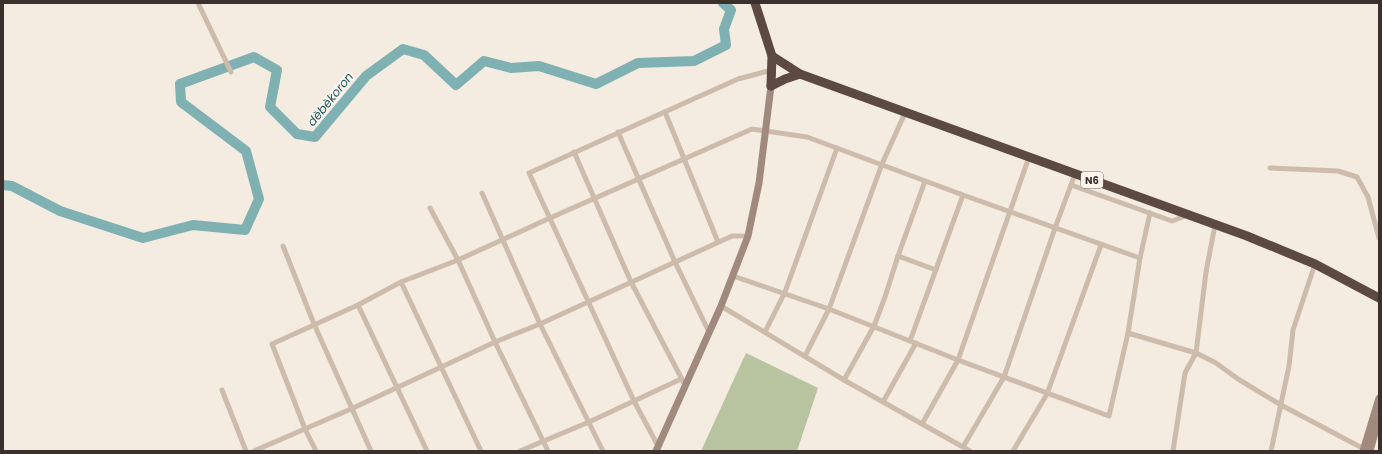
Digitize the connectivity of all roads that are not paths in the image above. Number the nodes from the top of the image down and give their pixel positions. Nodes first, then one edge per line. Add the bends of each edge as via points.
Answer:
1 (198, 3) edge
2 (755, 3) edge
3 (772, 56) junction
4 (772, 70) junction
5 (231, 72) dead end
6 (800, 74) junction
7 (771, 86) junction
8 (665, 112) junction
9 (905, 113) junction
10 (766, 131) junction
11 (618, 132) junction
12 (837, 148) junction
13 (574, 152) junction
14 (1029, 157) junction
15 (684, 159) junction
16 (882, 164) junction
17 (1270, 168) dead end
18 (1075, 174) junction
19 (638, 179) junction
20 (925, 181) junction
21 (1071, 185) junction
22 (482, 193) dead end
23 (963, 196) junction
24 (594, 199) junction
25 (430, 208) dead end
26 (1009, 212) junction
27 (1150, 213) junction
28 (1189, 214) junction
29 (550, 218) junction
30 (1215, 225) junction
31 (1055, 228) junction
32 (748, 236) junction
33 (1379, 238) edge
34 (503, 241) junction
35 (718, 242) junction
36 (1100, 245) junction
37 (283, 246) dead end
38 (898, 256) junction
39 (1140, 258) junction
40 (458, 260) junction
41 (675, 262) junction
42 (1315, 264) junction
43 (936, 270) junction
44 (733, 276) junction
45 (401, 282) junction
46 (631, 282) junction
47 (785, 292) junction
48 (1379, 298) edge
49 (588, 301) junction
50 (358, 305) junction
51 (721, 306) junction
52 (829, 309) junction
53 (314, 324) junction
54 (540, 324) junction
55 (874, 326) junction
56 (709, 332) junction
57 (765, 332) junction
58 (1128, 333) junction
59 (910, 341) junction
60 (495, 342) junction
61 (916, 343) junction
62 (1196, 352) junction
63 (805, 356) junction
64 (958, 360) junction
65 (442, 368) junction
66 (1004, 377) junction
67 (844, 380) junction
68 (683, 382) junction
69 (398, 388) junction
70 (222, 390) dead end
71 (1047, 394) junction
72 (1379, 398) edge
73 (634, 401) junction
74 (883, 402) junction
75 (1281, 405) junction
76 (351, 409) junction
77 (1379, 418) edge
78 (589, 422) junction
79 (922, 424) junction
80 (305, 429) junction
81 (543, 441) junction
82 (963, 447) junction
83 (657, 448) edge
84 (1171, 450) edge
85 (1366, 450) edge
86 (246, 451) edge
87 (254, 451) edge
88 (316, 451) edge
89 (371, 451) edge
90 (427, 451) edge
91 (481, 451) edge
92 (520, 451) edge
93 (548, 451) edge
94 (603, 451) edge
95 (970, 451) edge
96 (1014, 451) edge
97 (1271, 451) edge

1 - 5 street
2 - 3 highway
3 - 4 highway
3 - 6 highway, N6
4 - 7 highway
4 - 8 street via 738,79
6 - 7 highway
6 - 9 highway, N6
7 - 10 main road
8 - 11 street
8 - 15 street
9 - 14 highway, N6
9 - 16 street
10 - 12 street via 808,137
10 - 15 street via 752,129
10 - 32 main road
11 - 13 street
11 - 19 street
12 - 16 street
12 - 47 street
13 - 24 street
13 - 29 street via 529,173
14 - 18 highway, N6
14 - 26 street
15 - 19 street
15 - 35 street
16 - 20 street
16 - 52 street
17 - 33 street via 1338,171 1357,177 1368,197
18 - 21 street
18 - 28 highway, N6
19 - 24 street
19 - 41 street
20 - 23 street
20 - 38 street
21 - 27 street
21 - 31 street
22 - 34 street
23 - 26 street
23 - 43 street
24 - 29 street
24 - 46 street
25 - 40 street
26 - 31 street
26 - 64 street
27 - 28 street via 1172,221
27 - 39 street
28 - 30 highway, N6
29 - 34 street
29 - 49 street
30 - 42 highway, N6
30 - 62 street
31 - 36 street
31 - 66 street
32 - 35 street via 732,236
32 - 44 main road
34 - 40 street
34 - 54 street
35 - 41 street
36 - 39 street
36 - 71 street
37 - 53 street
38 - 43 street
38 - 55 street
39 - 58 street
40 - 45 street
40 - 60 street
41 - 46 street
41 - 56 street
42 - 48 highway, N6
42 - 75 street via 1292,330 1289,366
43 - 59 street
44 - 47 street
44 - 51 main road
45 - 50 street
45 - 65 street
46 - 49 street
46 - 68 street
47 - 52 street
47 - 57 street
49 - 54 street
49 - 73 street
50 - 53 street
50 - 69 street
51 - 56 main road
51 - 57 street
52 - 55 street
52 - 63 street
53 - 76 street
53 - 80 street via 272,344
54 - 60 street
54 - 78 street
55 - 59 street
55 - 67 street
56 - 68 main road
57 - 63 street
58 - 62 street
58 - 71 street via 1109,416
59 - 61 street
60 - 65 street
60 - 81 street
61 - 64 street
61 - 74 street
62 - 75 street
62 - 84 street via 1185,373
63 - 67 street
64 - 66 street
64 - 79 street
65 - 69 street
65 - 91 street
66 - 71 street
66 - 82 street
67 - 74 street
68 - 73 street
68 - 83 main road
69 - 76 street
69 - 90 street
70 - 86 street
71 - 96 street
72 - 85 main road
73 - 78 street
73 - 83 street
74 - 79 street
75 - 85 street
75 - 97 street
76 - 80 street
76 - 89 street
77 - 85 main road
78 - 81 street
78 - 94 street
79 - 82 street
80 - 87 street
80 - 88 street
81 - 92 street
81 - 93 street
82 - 95 street

